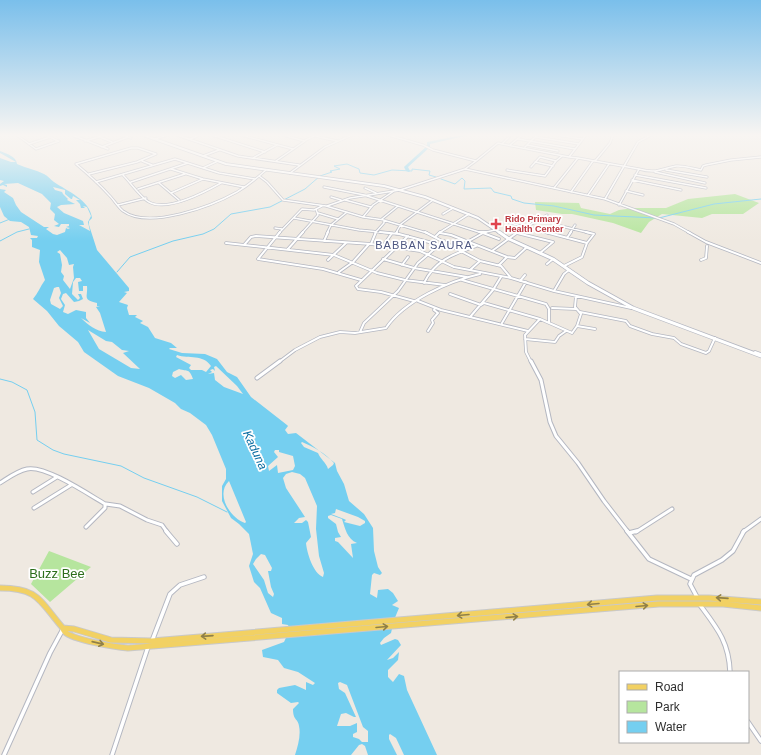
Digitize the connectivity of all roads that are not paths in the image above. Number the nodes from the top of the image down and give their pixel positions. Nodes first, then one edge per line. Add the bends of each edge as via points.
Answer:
1 (84, 170) edge
2 (104, 170) edge
3 (139, 170) edge
4 (168, 170) edge
5 (175, 170) edge
6 (210, 170) edge
7 (266, 170) edge
8 (268, 170) edge
9 (293, 170) edge
10 (461, 170) edge
11 (471, 170) edge
12 (508, 170) edge
13 (550, 170) edge
14 (568, 170) edge
15 (586, 170) edge
16 (605, 170) edge
17 (622, 170) edge
18 (638, 170) edge
19 (644, 170) edge
20 (663, 170) edge
21 (666, 170) edge
22 (650, 172) junction
23 (290, 173) junction
24 (89, 174) junction
25 (185, 174) junction
26 (123, 175) junction
27 (635, 175) junction
28 (259, 176) junction
29 (707, 177) dead end
30 (203, 179) junction
31 (255, 179) junction
32 (632, 180) junction
33 (96, 182) junction
34 (131, 182) junction
35 (705, 182) dead end
36 (159, 183) junction
37 (221, 183) junction
38 (244, 187) junction
39 (324, 187) dead end
40 (365, 188) dead end
41 (554, 188) junction
42 (706, 188) dead end
43 (138, 189) junction
44 (395, 190) junction
45 (400, 190) junction
46 (681, 190) dead end
47 (626, 191) junction
48 (571, 192) junction
49 (171, 193) junction
50 (376, 193) junction
51 (364, 195) junction
52 (588, 195) junction
53 (643, 195) dead end
54 (331, 197) dead end
55 (146, 198) junction
56 (605, 199) junction
57 (342, 200) junction
58 (380, 200) junction
59 (433, 200) junction
60 (179, 201) junction
61 (310, 204) junction
62 (118, 205) junction
63 (619, 205) junction
64 (322, 206) junction
65 (326, 206) junction
66 (398, 206) junction
67 (330, 207) junction
68 (371, 207) junction
69 (453, 208) junction
70 (302, 209) junction
71 (316, 209) junction
72 (326, 210) dead end
73 (416, 211) junction
74 (347, 212) junction
75 (318, 213) junction
76 (443, 214) dead end
77 (469, 214) junction
78 (547, 215) dead end
79 (363, 217) junction
80 (294, 218) junction
81 (338, 219) junction
82 (382, 219) junction
83 (312, 221) junction
84 (452, 223) junction
85 (510, 223) dead end
86 (401, 224) junction
87 (575, 225) dead end
88 (331, 226) junction
89 (477, 227) dead end
90 (275, 228) dead end
91 (528, 228) junction
92 (572, 228) junction
93 (282, 229) junction
94 (473, 230) junction
95 (495, 230) junction
96 (376, 231) junction
97 (392, 233) junction
98 (440, 233) junction
99 (483, 233) junction
100 (516, 233) junction
101 (548, 233) junction
102 (396, 234) junction
103 (408, 236) junction
104 (275, 237) junction
105 (435, 237) junction
106 (567, 238) junction
107 (297, 239) junction
108 (499, 239) dead end
109 (509, 239) junction
110 (324, 241) junction
111 (444, 241) junction
112 (346, 242) junction
113 (467, 242) junction
114 (226, 243) dead end
115 (588, 243) junction
116 (370, 244) junction
117 (244, 245) junction
118 (440, 245) junction
119 (383, 246) junction
120 (476, 246) junction
121 (708, 246) dead end
122 (527, 247) junction
123 (266, 248) junction
124 (396, 248) junction
125 (288, 249) junction
126 (461, 251) junction
127 (492, 252) junction
128 (540, 253) junction
129 (430, 254) junction
130 (334, 255) junction
131 (408, 257) dead end
132 (507, 257) junction
133 (383, 259) junction
134 (553, 259) junction
135 (328, 260) dead end
136 (701, 260) dead end
137 (480, 261) junction
138 (354, 262) junction
139 (442, 262) junction
140 (761, 263) edge
141 (547, 264) dead end
142 (402, 265) junction
143 (499, 265) junction
144 (564, 266) junction
145 (414, 268) junction
146 (372, 270) junction
147 (470, 270) junction
148 (569, 270) junction
149 (338, 272) junction
150 (433, 272) junction
151 (479, 274) junction
152 (525, 275) dead end
153 (501, 276) junction
154 (468, 278) junction
155 (511, 278) junction
156 (361, 280) junction
157 (405, 280) junction
158 (461, 280) junction
159 (520, 281) junction
160 (526, 282) junction
161 (424, 283) junction
162 (448, 285) junction
163 (493, 290) junction
164 (554, 291) junction
165 (450, 294) dead end
166 (393, 295) junction
167 (519, 296) junction
168 (576, 296) junction
169 (416, 301) junction
170 (480, 305) junction
171 (435, 308) junction
172 (552, 308) dead end
173 (633, 308) junction
174 (576, 309) junction
175 (511, 310) junction
176 (580, 312) junction
177 (470, 317) junction
178 (540, 319) junction
179 (549, 323) junction
180 (502, 324) junction
181 (576, 326) junction
182 (595, 329) dead end
183 (428, 331) dead end
184 (528, 331) junction
185 (360, 332) junction
186 (572, 333) junction
187 (716, 338) junction
188 (525, 339) junction
189 (761, 355) edge
190 (258, 378) dead end
191 (57, 477) junction
192 (0, 483) edge
193 (71, 485) junction
194 (33, 492) dead end
195 (105, 504) junction
196 (34, 508) dead end
197 (672, 509) dead end
198 (761, 519) edge
199 (86, 527) dead end
200 (629, 534) junction
201 (177, 544) dead end
202 (204, 577) dead end
203 (691, 579) junction
204 (0, 588) edge
205 (697, 600) junction
206 (761, 602) edge
207 (761, 608) edge
208 (64, 628) junction
209 (260, 635) junction
210 (152, 641) junction
211 (148, 647) junction
212 (730, 671) edge
213 (749, 723) edge
214 (761, 741) edge
215 (4, 755) edge
216 (112, 755) edge

1 - 24 street
2 - 24 street
3 - 26 street
4 - 34 street
5 - 25 street
6 - 31 street
7 - 28 street
8 - 23 main road
9 - 23 street
10 - 45 street
11 - 41 street
12 - 13 street via 545,176
14 - 41 street
15 - 48 street
16 - 52 street
17 - 56 street
18 - 27 street
19 - 22 street
20 - 22 street
21 - 29 street
22 - 35 street
23 - 45 main road
24 - 33 street
25 - 30 street
25 - 36 street
26 - 33 street
26 - 34 street
27 - 32 street
27 - 42 street
28 - 31 street
28 - 61 street via 282,200
30 - 37 street
30 - 49 street
31 - 38 street
32 - 46 street
32 - 47 street
33 - 62 street
34 - 43 street
36 - 43 street
36 - 49 street
37 - 38 street
37 - 60 street
38 - 62 street via 214,203 166,217 137,216 124,212
39 - 51 street
40 - 50 street
41 - 48 street
43 - 55 street
44 - 45 street
44 - 50 street
44 - 58 street
45 - 59 main road
47 - 53 street
47 - 63 street
48 - 52 street
49 - 60 street
50 - 51 street
51 - 57 street
51 - 58 street
52 - 56 street
54 - 57 street
55 - 60 street via 153,204
55 - 62 street
56 - 63 street
57 - 65 street
57 - 68 street
58 - 66 street
58 - 68 street
59 - 69 main road
59 - 73 street
61 - 64 street
61 - 70 street
63 - 140 street via 674,224 706,242
64 - 65 street
64 - 71 street
65 - 67 street
66 - 73 street
66 - 82 street
67 - 72 street
67 - 74 street
68 - 79 street
69 - 76 street
69 - 77 main road
70 - 71 street
70 - 80 street
71 - 75 street
73 - 84 street
73 - 86 street
74 - 79 street
74 - 81 street
75 - 81 street
75 - 83 street
77 - 84 street
77 - 95 main road
78 - 91 street
79 - 82 street
80 - 83 street
80 - 93 street
81 - 88 street
82 - 86 street
82 - 96 street via 384,223
83 - 88 street
83 - 107 street
84 - 94 street
84 - 98 street
85 - 91 street
86 - 102 street
86 - 105 street
87 - 92 street
88 - 96 street
88 - 110 street
89 - 94 street
90 - 93 street
91 - 100 street
91 - 101 street
92 - 101 street via 561,226
92 - 106 street
92 - 115 street via 593,233
93 - 104 street
94 - 99 street
95 - 99 street
95 - 109 main road
96 - 97 street
96 - 116 street
97 - 102 street
97 - 119 street
98 - 105 street
98 - 113 street
99 - 108 street
99 - 113 street
100 - 109 street
100 - 128 street via 553,242
101 - 106 street
102 - 103 street
103 - 118 street
103 - 124 street
104 - 107 street
104 - 117 street via 253,236
104 - 123 street
105 - 111 street
106 - 115 street
107 - 110 street
107 - 125 street
109 - 122 main road
109 - 127 street
110 - 112 street
111 - 118 street
111 - 126 street
112 - 116 street
112 - 130 street
113 - 120 street
114 - 117 street
115 - 144 street via 582,257
116 - 119 street
116 - 138 street
117 - 123 street
118 - 129 street
119 - 124 street
120 - 126 street
120 - 127 street
121 - 136 street via 706,258
122 - 128 main road
122 - 132 street via 515,258
123 - 125 street
123 - 149 street via 258,260
124 - 129 street
124 - 133 street
125 - 130 street
126 - 137 street
126 - 139 street via 450,255
127 - 132 street
128 - 134 main road
129 - 139 street
129 - 145 street
130 - 135 street
130 - 138 street
131 - 142 street
132 - 143 street
133 - 142 street
133 - 146 street
134 - 141 street
134 - 144 main road
137 - 143 street
137 - 147 street
138 - 146 street
138 - 149 street
139 - 147 street
139 - 150 street
142 - 145 street
143 - 155 street
144 - 148 main road
145 - 150 street
145 - 157 street
146 - 156 street
146 - 157 street
147 - 151 street
148 - 164 street
148 - 173 main road
149 - 156 street
150 - 154 street
150 - 161 street
151 - 153 street
151 - 154 street
152 - 159 street
153 - 155 street
153 - 163 street
154 - 158 street
155 - 159 street
156 - 166 street via 356,286 358,289
157 - 161 street
157 - 166 street
158 - 162 street
158 - 163 street
159 - 160 street
160 - 164 street
160 - 167 street
161 - 162 street
162 - 169 street
163 - 167 street
163 - 170 street
164 - 168 street
165 - 170 street
166 - 169 street
166 - 185 street via 364,323
167 - 175 street
167 - 179 street via 546,304 549,309
168 - 173 street
168 - 174 street
169 - 171 street
169 - 185 street via 396,315 386,328
170 - 175 street
170 - 177 street
171 - 177 street
171 - 183 street via 438,313
172 - 174 street
173 - 187 main road
174 - 176 street
175 - 178 street
175 - 180 street
176 - 181 street
176 - 187 street via 626,321 630,326 674,338 681,344 706,353
177 - 180 street
178 - 179 street
178 - 184 street
179 - 186 street
180 - 184 street
181 - 182 street
181 - 186 street
184 - 188 street
185 - 190 street via 340,332 320,337 295,350
186 - 188 street via 565,331 553,342
187 - 189 main road
188 - 200 street via 526,352 540,380 556,436
191 - 192 street via 44,470 29,467
191 - 193 street
191 - 194 street
193 - 195 street
193 - 196 street
195 - 199 street via 105,508
195 - 201 street via 114,504 152,524 162,524
197 - 200 street
198 - 203 street via 743,531 733,551
200 - 203 street via 649,559
202 - 210 street via 180,585 170,594
203 - 205 street via 690,584
204 - 208 main road via 21,589 34,594
206 -> 205 main road
205 - 207 main road
205 - 209 main road
205 - 212 street via 725,641 730,657
208 - 210 main road via 70,627 105,639 123,642
208 -> 211 main road via 65,632 73,636 109,646
208 - 215 street
209 -> 210 main road
209 - 211 main road
211 - 216 street
213 - 214 street

